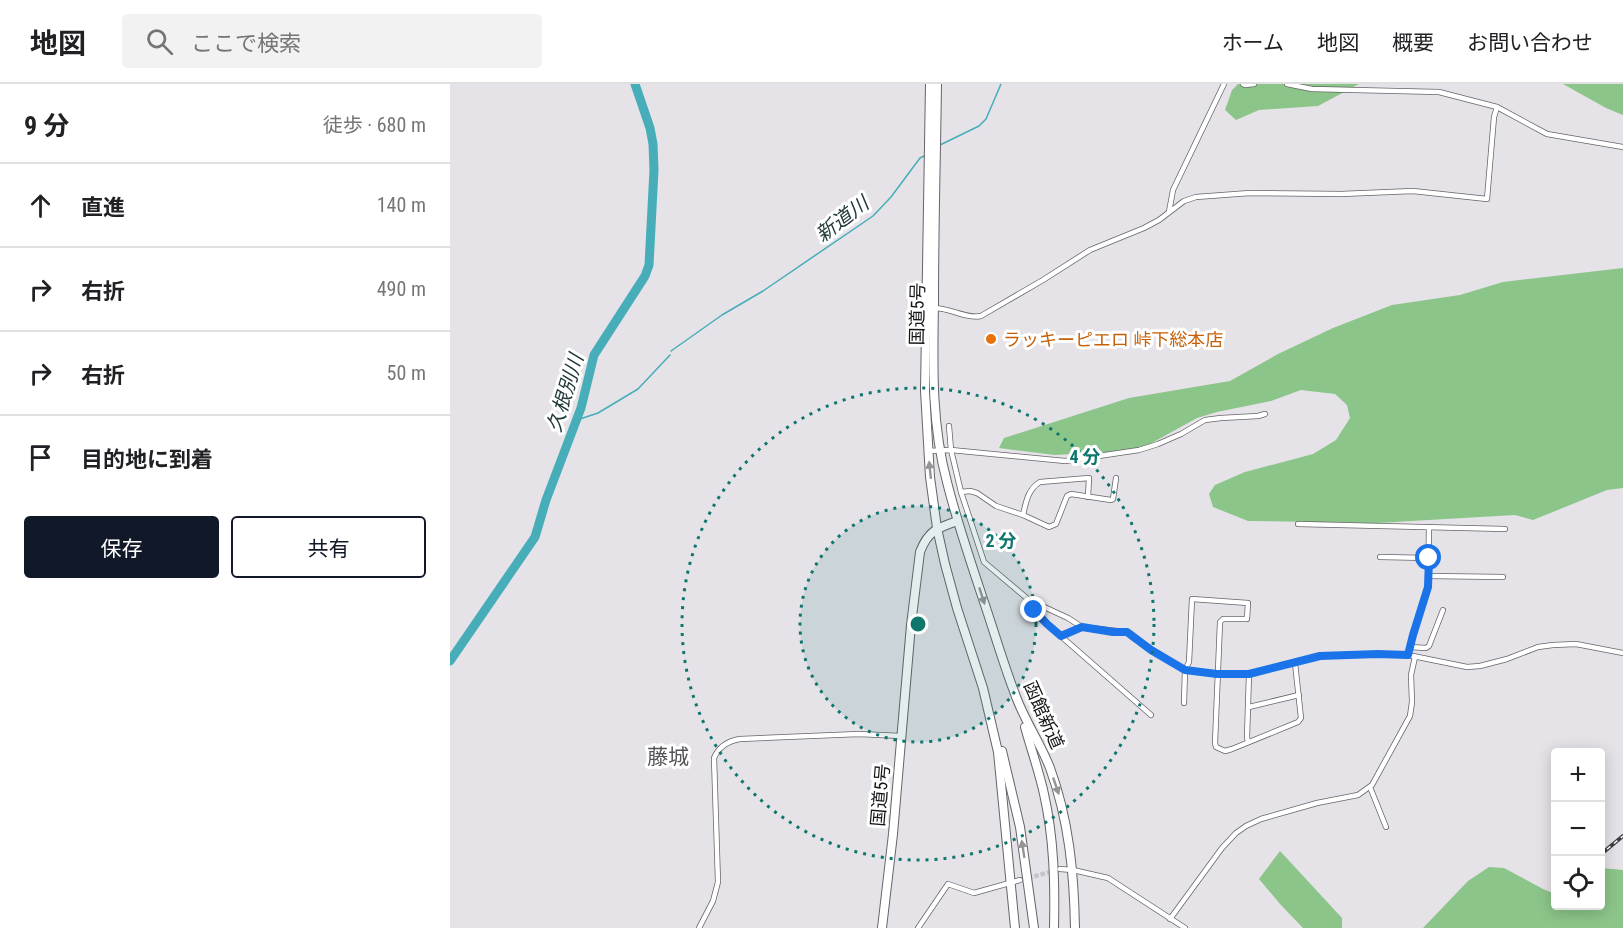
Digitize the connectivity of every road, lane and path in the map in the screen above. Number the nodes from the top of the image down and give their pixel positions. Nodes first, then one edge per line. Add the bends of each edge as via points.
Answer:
1 (930, 84) edge
2 (937, 84) edge
3 (1224, 84) edge
4 (1243, 84) edge
5 (1254, 84) edge
6 (1287, 84) edge
7 (1497, 106) junction
8 (933, 142) junction
9 (1623, 147) edge
10 (1169, 212) junction
11 (930, 308) junction
12 (1265, 414) dead end
13 (949, 426) dead end
14 (940, 450) junction
15 (951, 450) junction
16 (928, 451) junction
17 (1116, 478) dead end
18 (961, 492) junction
19 (1088, 496) junction
20 (1023, 515) junction
21 (957, 520) junction
22 (1298, 524) dead end
23 (1429, 527) junction
24 (938, 528) junction
25 (1505, 529) dead end
26 (1380, 557) dead end
27 (1429, 558) junction
28 (984, 562) junction
29 (972, 567) junction
30 (1429, 576) junction
31 (1503, 577) dead end
32 (1029, 600) junction
33 (1443, 610) dead end
34 (1082, 627) junction
35 (1061, 636) junction
36 (1410, 647) junction
37 (1623, 653) edge
38 (1408, 655) junction
39 (1415, 657) junction
40 (1295, 663) junction
41 (1185, 670) junction
42 (1217, 674) junction
43 (1249, 674) junction
44 (983, 688) junction
45 (1015, 695) junction
46 (1299, 695) junction
47 (1184, 703) dead end
48 (1249, 707) junction
49 (1151, 715) dead end
50 (902, 736) junction
51 (1248, 742) junction
52 (1370, 787) junction
53 (1386, 827) dead end
54 (1060, 869) tunnel mouth
55 (1073, 870) junction
56 (1016, 881) junction
57 (1170, 919) junction
58 (699, 928) edge
59 (882, 928) edge
60 (918, 928) edge
61 (1015, 928) edge
62 (1034, 928) edge
63 (1054, 928) edge
64 (1075, 928) edge
65 (1185, 928) edge

1 - 8 highway, 国道5号
2 - 8 highway, 国道5号
3 - 10 street via 1173,190
4 - 5 street
6 - 7 street via 1312,89 1439,92
7 - 9 street via 1547,134
7 - 10 street via 1487,199 1413,191 1250,193 1196,197
8 - 11 highway, 国道5号
10 - 11 street via 1144,228 1090,250 981,316
11 - 14 highway, 国道5号
11 - 16 highway, 国道5号 via 925,407
12 - 15 street via 1205,420 1139,450 1065,461
13 - 15 street
14 - 15 street
14 - 16 street
14 - 21 highway, 国道5号
15 - 18 street
24 -> 16 highway, 国道5号
17 - 19 street via 1113,499
18 - 20 street via 977,493 996,506
18 - 28 street
19 - 20 street via 1067,496 1056,524 1049,527
19 - 20 street via 1087,477 1040,482 1028,494
21 - 24 highway, 国道5号
21 - 29 highway, 函館新道
22 - 23 street
23 - 25 street
23 - 27 street
24 - 44 highway via 954,597
24 - 50 highway, 国道5号 via 924,541 920,552
26 - 27 street
27 - 30 street
28 - 29 street
28 - 32 street
29 -> 45 highway, 函館新道
30 - 31 street
30 - 36 street
32 - 34 street
32 - 35 street
33 - 36 street via 1429,646
34 - 35 street
34 - 41 street via 1127,632
35 - 49 street
36 - 38 street
37 - 39 street via 1576,644 1553,645 1467,667
38 - 39 street
38 - 40 street via 1320,656
39 - 52 street via 1410,716
40 - 43 street
40 - 46 street
41 - 42 street
41 - 42 street via 1189,662 1192,599 1248,603 1247,619 1220,622
41 - 47 street
42 - 43 street
42 - 51 street via 1216,747 1225,751
43 - 48 street
44 - 56 highway via 998,752
62 -> 44 highway via 1005,759
45 -> 55 highway, 函館新道 via 1057,789
45 - 63 highway via 1044,794 1053,867
46 - 48 street
46 - 51 street via 1298,722
48 - 51 street
50 - 58 street via 740,739 720,748 714,758 718,882
50 - 59 highway, 国道5号
52 - 53 street
52 - 57 street via 1358,795 1317,803 1246,826 1222,848
54 - 55 street
55 - 57 street via 1108,878
55 - 64 highway, 函館新道
56 - 60 street via 974,893 948,884
56 - 61 highway
57 - 65 street

